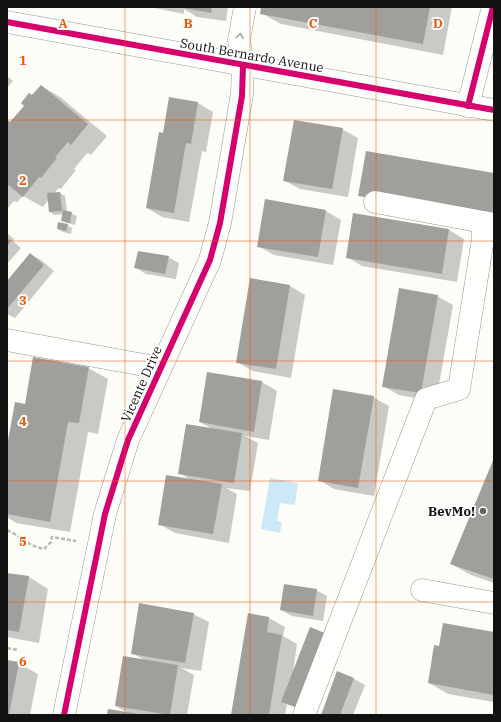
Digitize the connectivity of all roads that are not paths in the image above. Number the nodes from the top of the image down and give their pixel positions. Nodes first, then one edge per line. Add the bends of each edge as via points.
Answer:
1 (245, 7) edge
2 (493, 7) edge
3 (7, 22) edge
4 (243, 65) junction
5 (468, 106) junction
6 (494, 110) edge
7 (375, 202) dead end
8 (489, 223) edge
9 (7, 340) edge
10 (160, 368) junction
11 (422, 590) dead end
12 (494, 603) edge
13 (64, 715) edge
14 (304, 715) edge

4 -> 1 street, Vicente Drive via 239,40
2 - 5 street
3 - 4 street, South Bernardo Avenue
4 - 5 street, South Bernardo Avenue
4 - 10 street, Vicente Drive via 242,94 220,223 210,260
5 - 6 street, South Bernardo Avenue
7 - 8 street
8 - 14 street via 483,238 459,389 426,399
9 - 10 street
10 - 13 street, Vicente Drive via 128,440 105,514
11 - 12 street

